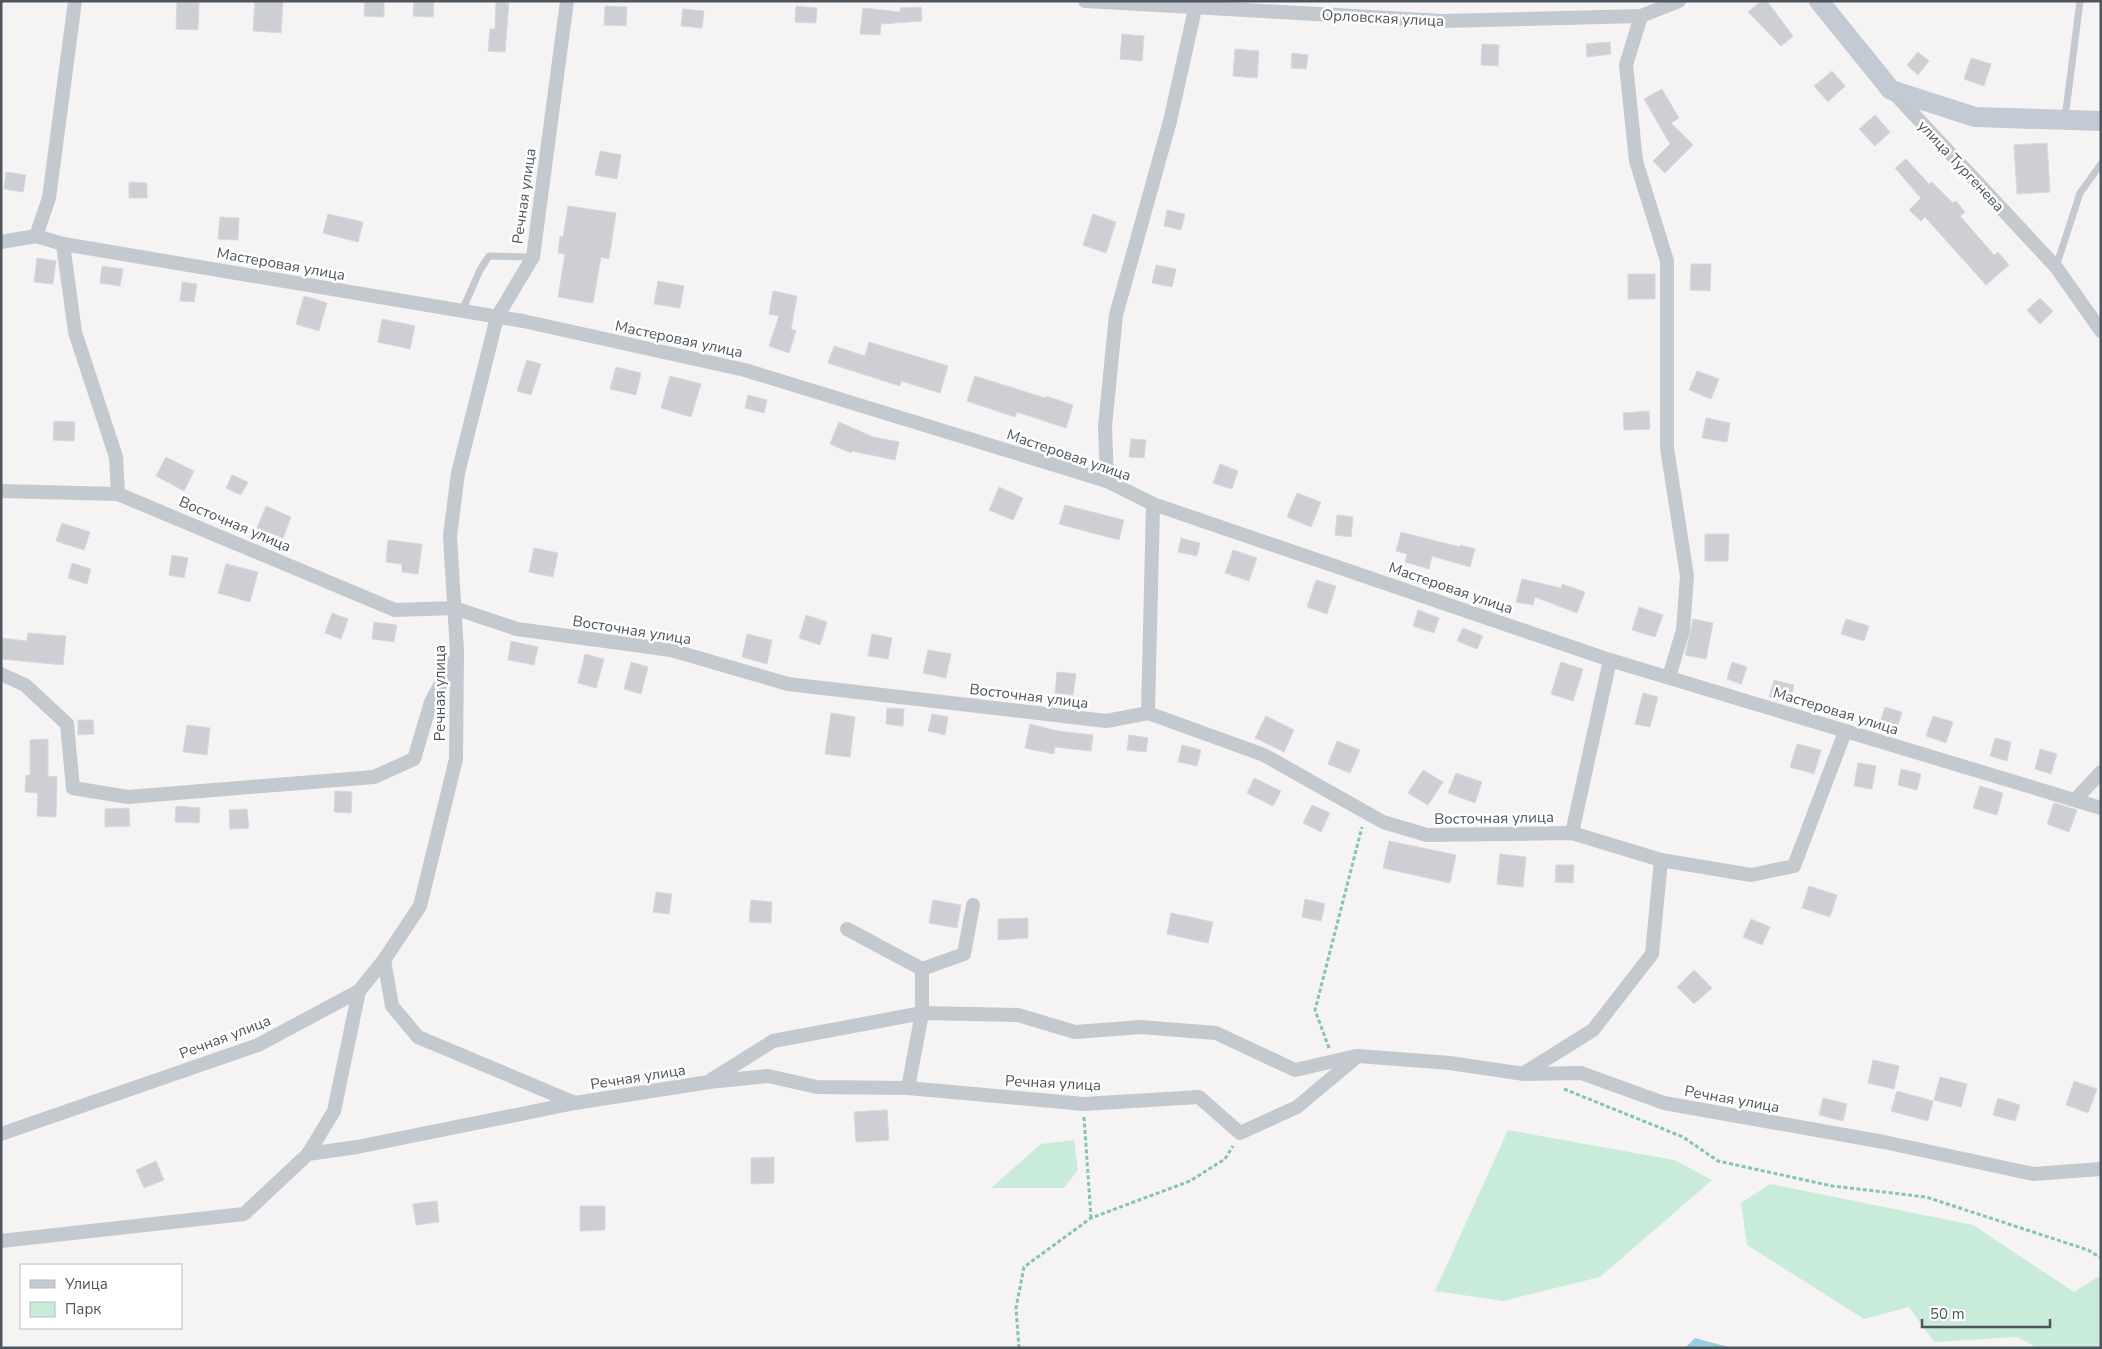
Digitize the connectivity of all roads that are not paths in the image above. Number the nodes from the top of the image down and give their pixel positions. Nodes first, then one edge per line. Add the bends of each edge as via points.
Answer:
1 (75, 1) edge
2 (567, 1) edge
3 (1085, 1) edge
4 (1679, 1) edge
5 (1819, 1) edge
6 (2080, 1) edge
7 (1164, 4) edge
8 (1195, 9) junction
9 (1640, 16) junction
10 (1891, 90) junction
11 (2065, 121) junction
12 (2101, 121) edge
13 (2101, 164) edge
14 (36, 236) junction
15 (1, 242) edge
16 (63, 244) junction
17 (533, 257) junction
18 (2056, 267) junction
19 (462, 311) junction
20 (497, 317) junction
21 (2101, 331) edge
22 (1107, 482) junction
23 (1, 491) edge
24 (118, 494) junction
25 (1153, 504) junction
26 (454, 608) junction
27 (457, 652) junction
28 (1610, 660) junction
29 (1, 674) edge
30 (1670, 677) junction
31 (1148, 713) junction
32 (1845, 732) junction
33 (2101, 772) edge
34 (2076, 799) junction
35 (2101, 808) edge
36 (1572, 834) junction
37 (1661, 860) junction
38 (973, 905) dead end
39 (847, 928) dead end
40 (384, 960) junction
41 (922, 969) junction
42 (359, 991) junction
43 (922, 1013) junction
44 (1358, 1056) junction
45 (1524, 1074) junction
46 (708, 1082) junction
47 (908, 1088) junction
48 (575, 1103) junction
49 (1, 1134) edge
50 (308, 1154) junction
51 (2101, 1169) edge
52 (1, 1241) edge

1 - 14 street via 49,198
2 - 17 street, Речная улица
3 - 7 street, Орловская улица
4 - 9 street, Орловская улица
5 - 10 main road, улица Тургенева
6 - 11 lane
7 - 8 street, Орловская улица
8 - 9 street, Орловская улица via 1442,22
8 - 22 street via 1170,121 1116,315 1105,426
9 - 30 street via 1626,65 1636,161 1667,260 1667,448 1687,576 1683,630
10 - 11 main road via 1975,117
10 - 18 street, улица Тургенева
11 - 12 main road
13 - 18 lane via 2080,192
14 - 15 street, Мастеровая улица
14 - 16 street, Мастеровая улица
16 - 19 street, Мастеровая улица
16 - 24 street via 75,332 116,457
17 - 19 lane via 489,256
17 - 20 street, Речная улица
18 - 21 street, улица Тургенева
19 - 20 street, Мастеровая улица
20 - 22 street, Мастеровая улица via 745,370
20 - 26 street, Речная улица via 458,473 450,536
22 - 25 street, Мастеровая улица
23 - 24 street
24 - 26 street, Восточная улица via 395,610
25 - 28 street, Мастеровая улица
25 - 31 street
26 - 27 street, Речная улица
26 - 31 street, Восточная улица via 517,629 672,650 788,684 1106,721
27 - 29 street via 431,702 414,759 374,777 128,797 73,788 67,724 25,685
27 - 40 street, Речная улица via 456,759 420,906
28 - 30 street, Мастеровая улица
28 - 36 street
30 - 32 street, Мастеровая улица
31 - 36 street, Восточная улица via 1264,754 1383,822 1427,835
32 - 34 street, Мастеровая улица
32 - 37 street, Восточная улица via 1794,866 1751,875
33 - 34 street
34 - 35 street, Мастеровая улица
36 - 37 street, Восточная улица
37 - 45 street via 1652,954 1593,1030
38 - 41 street via 964,954
39 - 41 street
40 - 42 street, Речная улица
40 - 48 street via 392,1006 418,1038
41 - 43 street
42 - 49 street, Речная улица via 258,1045
42 - 50 street via 334,1111
43 - 44 street, Речная улица via 1018,1015 1075,1032 1141,1027 1216,1033 1295,1070
43 - 46 street, Речная улица via 773,1041
43 - 47 street
44 - 45 street, Речная улица via 1450,1063
44 - 47 street, Речная улица via 1297,1107 1240,1134 1199,1097 1084,1104
45 - 51 street, Речная улица via 1582,1073 1664,1103 1884,1142 2033,1174
46 - 47 street, Речная улица via 768,1076 817,1087
46 - 48 street, Речная улица
48 - 50 street, Речная улица via 358,1147
50 - 52 street via 244,1214

